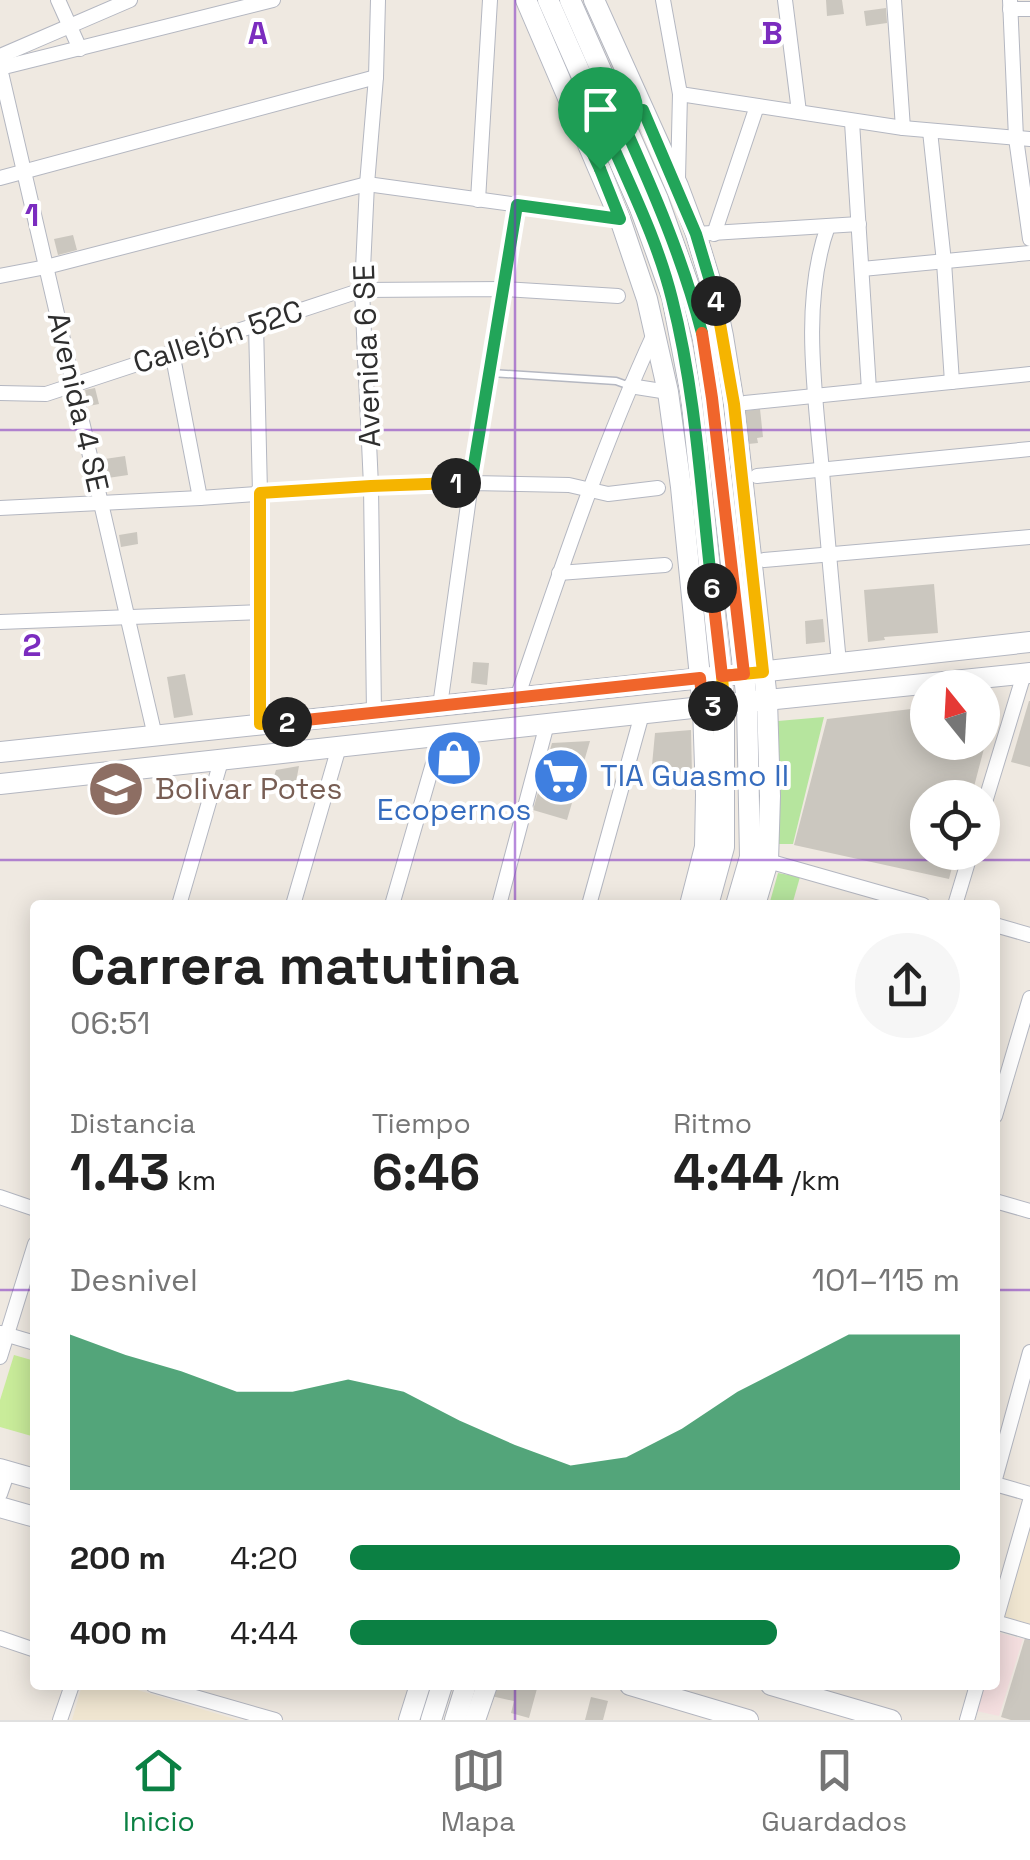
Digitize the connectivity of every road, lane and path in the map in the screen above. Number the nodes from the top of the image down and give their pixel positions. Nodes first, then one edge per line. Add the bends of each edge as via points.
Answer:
1 (58, 0) edge
2 (130, 0) edge
3 (273, 0) edge
4 (378, 0) edge
5 (490, 0) edge
6 (526, 0) edge
7 (548, 0) edge
8 (570, 0) edge
9 (594, 0) edge
10 (662, 0) edge
11 (784, 0) edge
12 (894, 0) edge
13 (1010, 5) edge
14 (1030, 10) edge
15 (70, 28) junction
16 (80, 48) junction
17 (0, 56) edge
18 (0, 68) edge
19 (376, 77) junction
20 (680, 94) junction
21 (757, 106) junction
22 (643, 110) junction
23 (799, 112) junction
24 (852, 122) junction
25 (903, 128) junction
26 (930, 131) junction
27 (606, 133) junction
28 (1023, 139) edge
29 (24, 173) junction
30 (0, 178) edge
31 (367, 184) junction
32 (678, 186) junction
33 (478, 200) junction
34 (517, 205) junction
35 (620, 219) junction
36 (859, 224) junction
37 (828, 226) junction
38 (705, 234) junction
39 (1030, 238) edge
40 (1030, 253) edge
41 (944, 262) junction
42 (46, 266) junction
43 (862, 269) junction
44 (0, 276) edge
45 (504, 288) junction
46 (362, 290) junction
47 (618, 296) dead end
48 (256, 324) junction
49 (654, 332) junction
50 (713, 337) junction
51 (172, 352) junction
52 (489, 373) junction
53 (1030, 374) edge
54 (952, 382) junction
55 (74, 384) junction
56 (630, 386) junction
57 (869, 390) junction
58 (668, 392) junction
59 (0, 393) edge
60 (815, 396) junction
61 (745, 403) dead end
62 (684, 434) junction
63 (1030, 450) edge
64 (822, 470) junction
65 (757, 476) dead end
66 (471, 483) junction
67 (371, 486) junction
68 (658, 488) dead end
69 (591, 490) junction
70 (260, 493) junction
71 (200, 498) junction
72 (101, 502) junction
73 (0, 508) edge
74 (1030, 537) edge
75 (828, 555) junction
76 (764, 560) dead end
77 (665, 564) dead end
78 (559, 573) junction
79 (261, 612) junction
80 (128, 618) junction
81 (0, 622) edge
82 (1030, 642) edge
83 (839, 663) junction
84 (1028, 671) edge
85 (734, 691) junction
86 (440, 706) junction
87 (520, 708) junction
88 (374, 713) junction
89 (642, 714) junction
90 (504, 720) dead end
91 (260, 724) junction
92 (464, 724) dead end
93 (547, 724) junction
94 (155, 736) junction
95 (441, 736) junction
96 (339, 747) junction
97 (0, 752) edge
98 (222, 760) junction
99 (0, 776) edge
100 (992, 780) edge
101 (0, 784) edge
102 (768, 861) junction
103 (966, 870) edge
104 (874, 898) edge
105 (180, 900) edge
106 (294, 900) edge
107 (393, 900) edge
108 (499, 900) edge
109 (591, 900) edge
110 (691, 900) edge
111 (709, 900) edge
112 (737, 900) edge
113 (757, 900) edge
114 (957, 900) edge
115 (1000, 927) edge
116 (1030, 936) edge
117 (1030, 998) edge
118 (1000, 1099) edge
119 (0, 1197) edge
120 (1000, 1202) edge
121 (30, 1206) edge
122 (1030, 1211) edge
123 (30, 1258) edge
124 (3, 1334) edge
125 (30, 1342) edge
126 (1030, 1352) edge
127 (0, 1357) edge
128 (1000, 1463) edge
129 (4, 1470) edge
130 (30, 1478) edge
131 (1000, 1483) edge
132 (0, 1494) edge
133 (1030, 1498) edge
134 (0, 1508) edge
135 (30, 1516) edge
136 (1000, 1604) edge
137 (1000, 1623) edge
138 (1030, 1632) edge
139 (0, 1638) edge
140 (30, 1648) edge
141 (70, 1690) edge
142 (170, 1690) edge
143 (418, 1690) edge
144 (440, 1690) edge
145 (464, 1690) edge
146 (485, 1690) edge
147 (644, 1690) edge
148 (788, 1690) edge
149 (976, 1690) edge
150 (711, 1715) edge
151 (60, 1720) edge
152 (274, 1720) edge
153 (408, 1720) edge
154 (431, 1720) edge
155 (455, 1720) edge
156 (475, 1720) edge
157 (748, 1720) edge
158 (891, 1720) edge
159 (967, 1720) edge

1 - 15 street
2 - 15 street
3 - 16 street
4 - 19 street, Avenida 6 SE
5 - 33 street
6 - 27 main road
7 - 27 main road
8 - 27 main road
9 - 22 main road
10 - 20 street
11 - 23 street
12 - 25 street
13 - 14 street
13 - 28 street
15 - 16 street
15 - 17 street
16 - 18 street
18 - 29 street, Avenida 4 SE
19 - 29 street
19 - 31 street, Avenida 6 SE
20 - 21 street
20 - 32 street
21 - 23 street
21 - 38 street
22 - 27 main road
22 - 32 main road
23 - 24 street
24 - 25 street
24 - 36 street
25 - 26 street
26 - 28 street
26 - 41 street
27 - 35 main road
27 - 50 main road via 658,199
27 - 62 main road via 672,297 691,395
28 - 39 street
29 - 30 street
29 - 42 street, Avenida 4 SE
31 - 33 street
31 - 42 street
31 - 46 street, Avenida 6 SE
32 - 38 main road
33 - 34 street
34 - 35 street
34 - 45 street
35 - 49 main road
36 - 37 street
36 - 43 street
37 - 38 street
37 - 60 street via 813,290
38 - 50 main road
40 - 41 street
41 - 43 street
41 - 54 street
42 - 44 street
42 - 55 street, Avenida 4 SE
43 - 57 street
45 - 46 street, Callejón 52C
45 - 47 street, Callejón 52C
45 - 52 street
46 - 48 street, Callejón 52C
46 - 67 street, Avenida 6 SE
48 - 51 street, Callejón 52C
48 - 70 street
49 - 56 street
49 - 58 main road
50 - 85 main road via 734,404
51 - 55 street, Callejón 52C
51 - 71 street
52 - 56 lane
52 - 66 street
53 - 54 street
54 - 57 street
55 - 59 street, Callejón 52C via 46,394
55 - 72 street, Avenida 4 SE
56 - 58 street
56 - 69 street
57 - 60 street
58 - 62 main road
60 - 61 street
60 - 64 street
62 - 85 main road
63 - 64 street
64 - 65 street
64 - 75 street
66 - 67 street
66 - 69 street
66 - 86 street
67 - 70 street
67 - 88 street, Avenida 6 SE
68 - 69 street
69 - 78 street
70 - 71 street
70 - 79 street
71 - 72 street
72 - 73 street
72 - 80 street, Avenida 4 SE
74 - 75 street
75 - 76 street
75 - 83 street
77 - 78 street
78 - 87 street
79 - 80 street
79 - 91 street
80 - 81 street
80 - 94 street, Avenida 4 SE
82 - 83 main road
83 - 85 main road
84 - 85 main road
84 - 100 street
85 - 87 main road
85 - 89 main road
85 - 102 main road via 770,796
85 - 110 main road via 706,795 705,846
85 - 111 main road via 724,847
85 - 112 main road via 750,856
86 - 87 main road
86 - 88 main road
87 - 90 lane
88 - 91 main road
89 - 93 main road
89 - 109 street
91 - 94 main road
92 - 99 lane
93 - 95 main road
93 - 108 street
94 - 97 main road
95 - 96 main road
95 - 107 street
96 - 98 main road
96 - 106 street
98 - 101 main road
98 - 105 street
102 - 104 street
102 - 113 main road
103 - 114 street
115 - 116 street
117 - 118 street
119 - 121 street
120 - 122 street
123 - 124 street
124 - 125 street
124 - 127 street
126 - 128 street
129 - 130 main road
129 - 132 street
131 - 133 street
133 - 136 street
134 - 135 main road
137 - 138 street
139 - 140 street
141 - 151 street
142 - 152 street
143 - 153 main road
144 - 154 main road
145 - 155 main road
146 - 156 main road
147 - 150 main road
148 - 158 main road
149 - 159 street
150 - 157 main road

